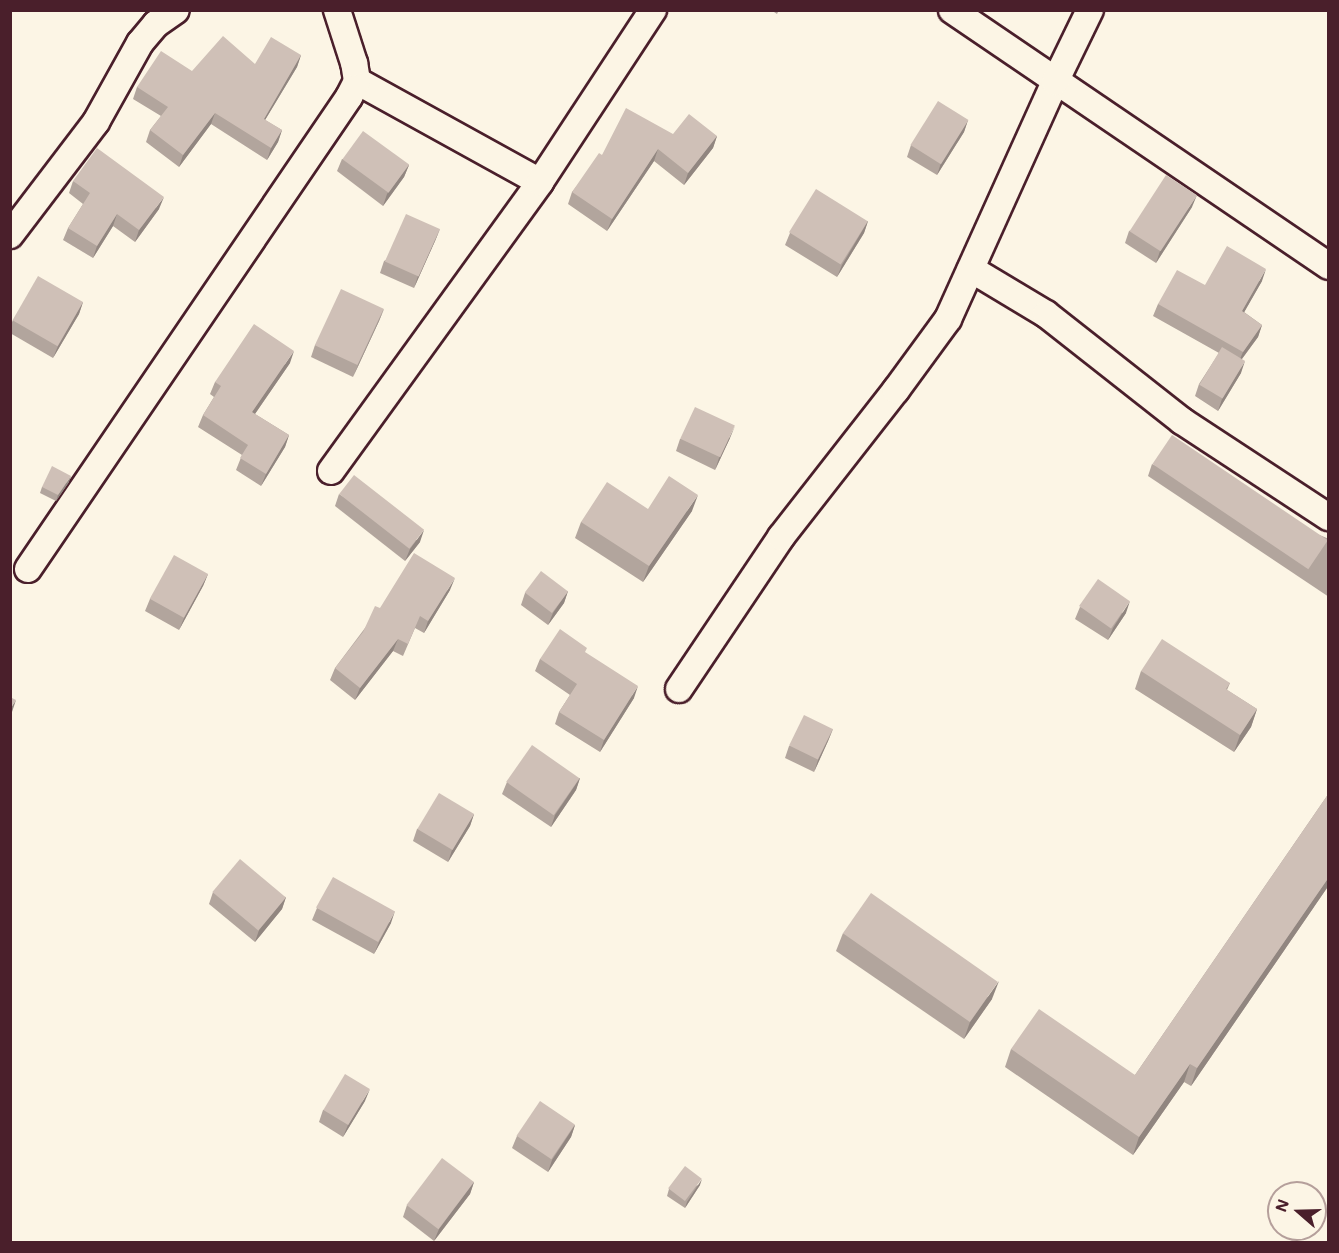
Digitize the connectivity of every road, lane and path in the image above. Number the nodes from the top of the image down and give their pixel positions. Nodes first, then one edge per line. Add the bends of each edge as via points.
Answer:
1 (176, 10) edge
2 (337, 10) edge
3 (652, 10) edge
4 (952, 10) edge
5 (1090, 10) edge
6 (357, 81) junction
7 (1055, 82) junction
8 (540, 182) junction
9 (10, 235) edge
10 (1329, 266) edge
11 (970, 269) junction
12 (331, 471) dead end
13 (1329, 517) edge
14 (28, 569) dead end
15 (679, 689) dead end

1 - 9 street via 140,42 96,122
2 - 6 street
3 - 8 street
4 - 7 street
5 - 7 street
6 - 8 street
6 - 14 street
7 - 10 street
7 - 11 street
8 - 12 street
11 - 13 street via 1046,314 1182,421
11 - 15 street via 948,319 781,537

